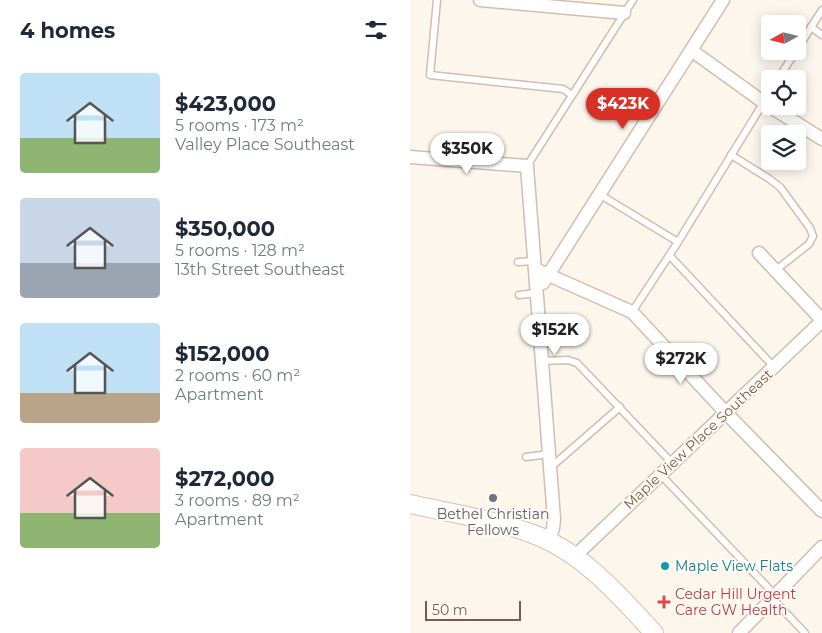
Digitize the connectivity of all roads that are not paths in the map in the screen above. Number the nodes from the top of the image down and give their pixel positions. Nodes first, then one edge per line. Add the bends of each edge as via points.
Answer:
1 (437, 0) edge
2 (480, 0) edge
3 (633, 0) edge
4 (723, 0) edge
5 (822, 10) edge
6 (624, 13) junction
7 (811, 28) junction
8 (806, 35) edge
9 (822, 35) edge
10 (691, 50) junction
11 (761, 93) edge
12 (572, 95) junction
13 (761, 107) edge
14 (791, 115) edge
15 (822, 139) edge
16 (731, 155) junction
17 (410, 157) edge
18 (527, 166) junction
19 (599, 194) junction
20 (678, 242) junction
21 (760, 253) dead end
22 (670, 256) junction
23 (518, 262) dead end
24 (534, 265) junction
25 (776, 270) junction
26 (548, 275) junction
27 (537, 293) junction
28 (519, 295) dead end
29 (632, 312) junction
30 (822, 320) edge
31 (541, 361) junction
32 (774, 367) junction
33 (620, 407) junction
34 (726, 413) junction
35 (549, 454) junction
36 (526, 457) dead end
37 (672, 463) junction
38 (550, 468) junction
39 (660, 474) junction
40 (410, 504) edge
41 (822, 511) edge
42 (549, 541) junction
43 (822, 547) edge
44 (574, 557) junction
45 (774, 597) junction
46 (654, 633) edge
47 (739, 633) edge
48 (805, 633) edge

1 - 12 lane via 430,75 563,89
2 - 6 street
3 - 6 lane
4 - 10 street
5 - 7 lane
6 - 12 lane
7 - 8 lane
7 - 9 lane
10 - 11 street
10 - 19 street
12 - 18 lane
13 - 16 lane
14 - 15 street
16 - 20 lane
16 - 25 lane via 780,187 810,228 813,236 809,244
17 - 18 street
18 - 24 street
19 - 20 lane
19 - 26 street
20 - 22 lane
21 - 25 street
22 - 29 lane
22 - 32 lane
23 - 24 lane
24 - 26 street
24 - 27 street
25 - 30 street
26 - 27 street
26 - 29 street
27 - 28 lane
27 - 31 street
29 - 34 street
30 - 32 street, Maple View Place Southeast
31 - 33 lane via 577,363
31 - 35 street
32 - 34 street, Maple View Place Southeast
33 - 37 lane
33 - 38 lane
34 - 37 street, Maple View Place Southeast
34 - 41 street
35 - 36 lane
35 - 38 street
37 - 39 street, Maple View Place Southeast
38 - 42 street via 554,528
39 - 44 street, Maple View Place Southeast
39 - 45 lane
40 - 42 main road via 495,523
42 - 44 main road
43 - 45 street
44 - 46 main road via 616,593
45 - 47 street
45 - 48 lane

